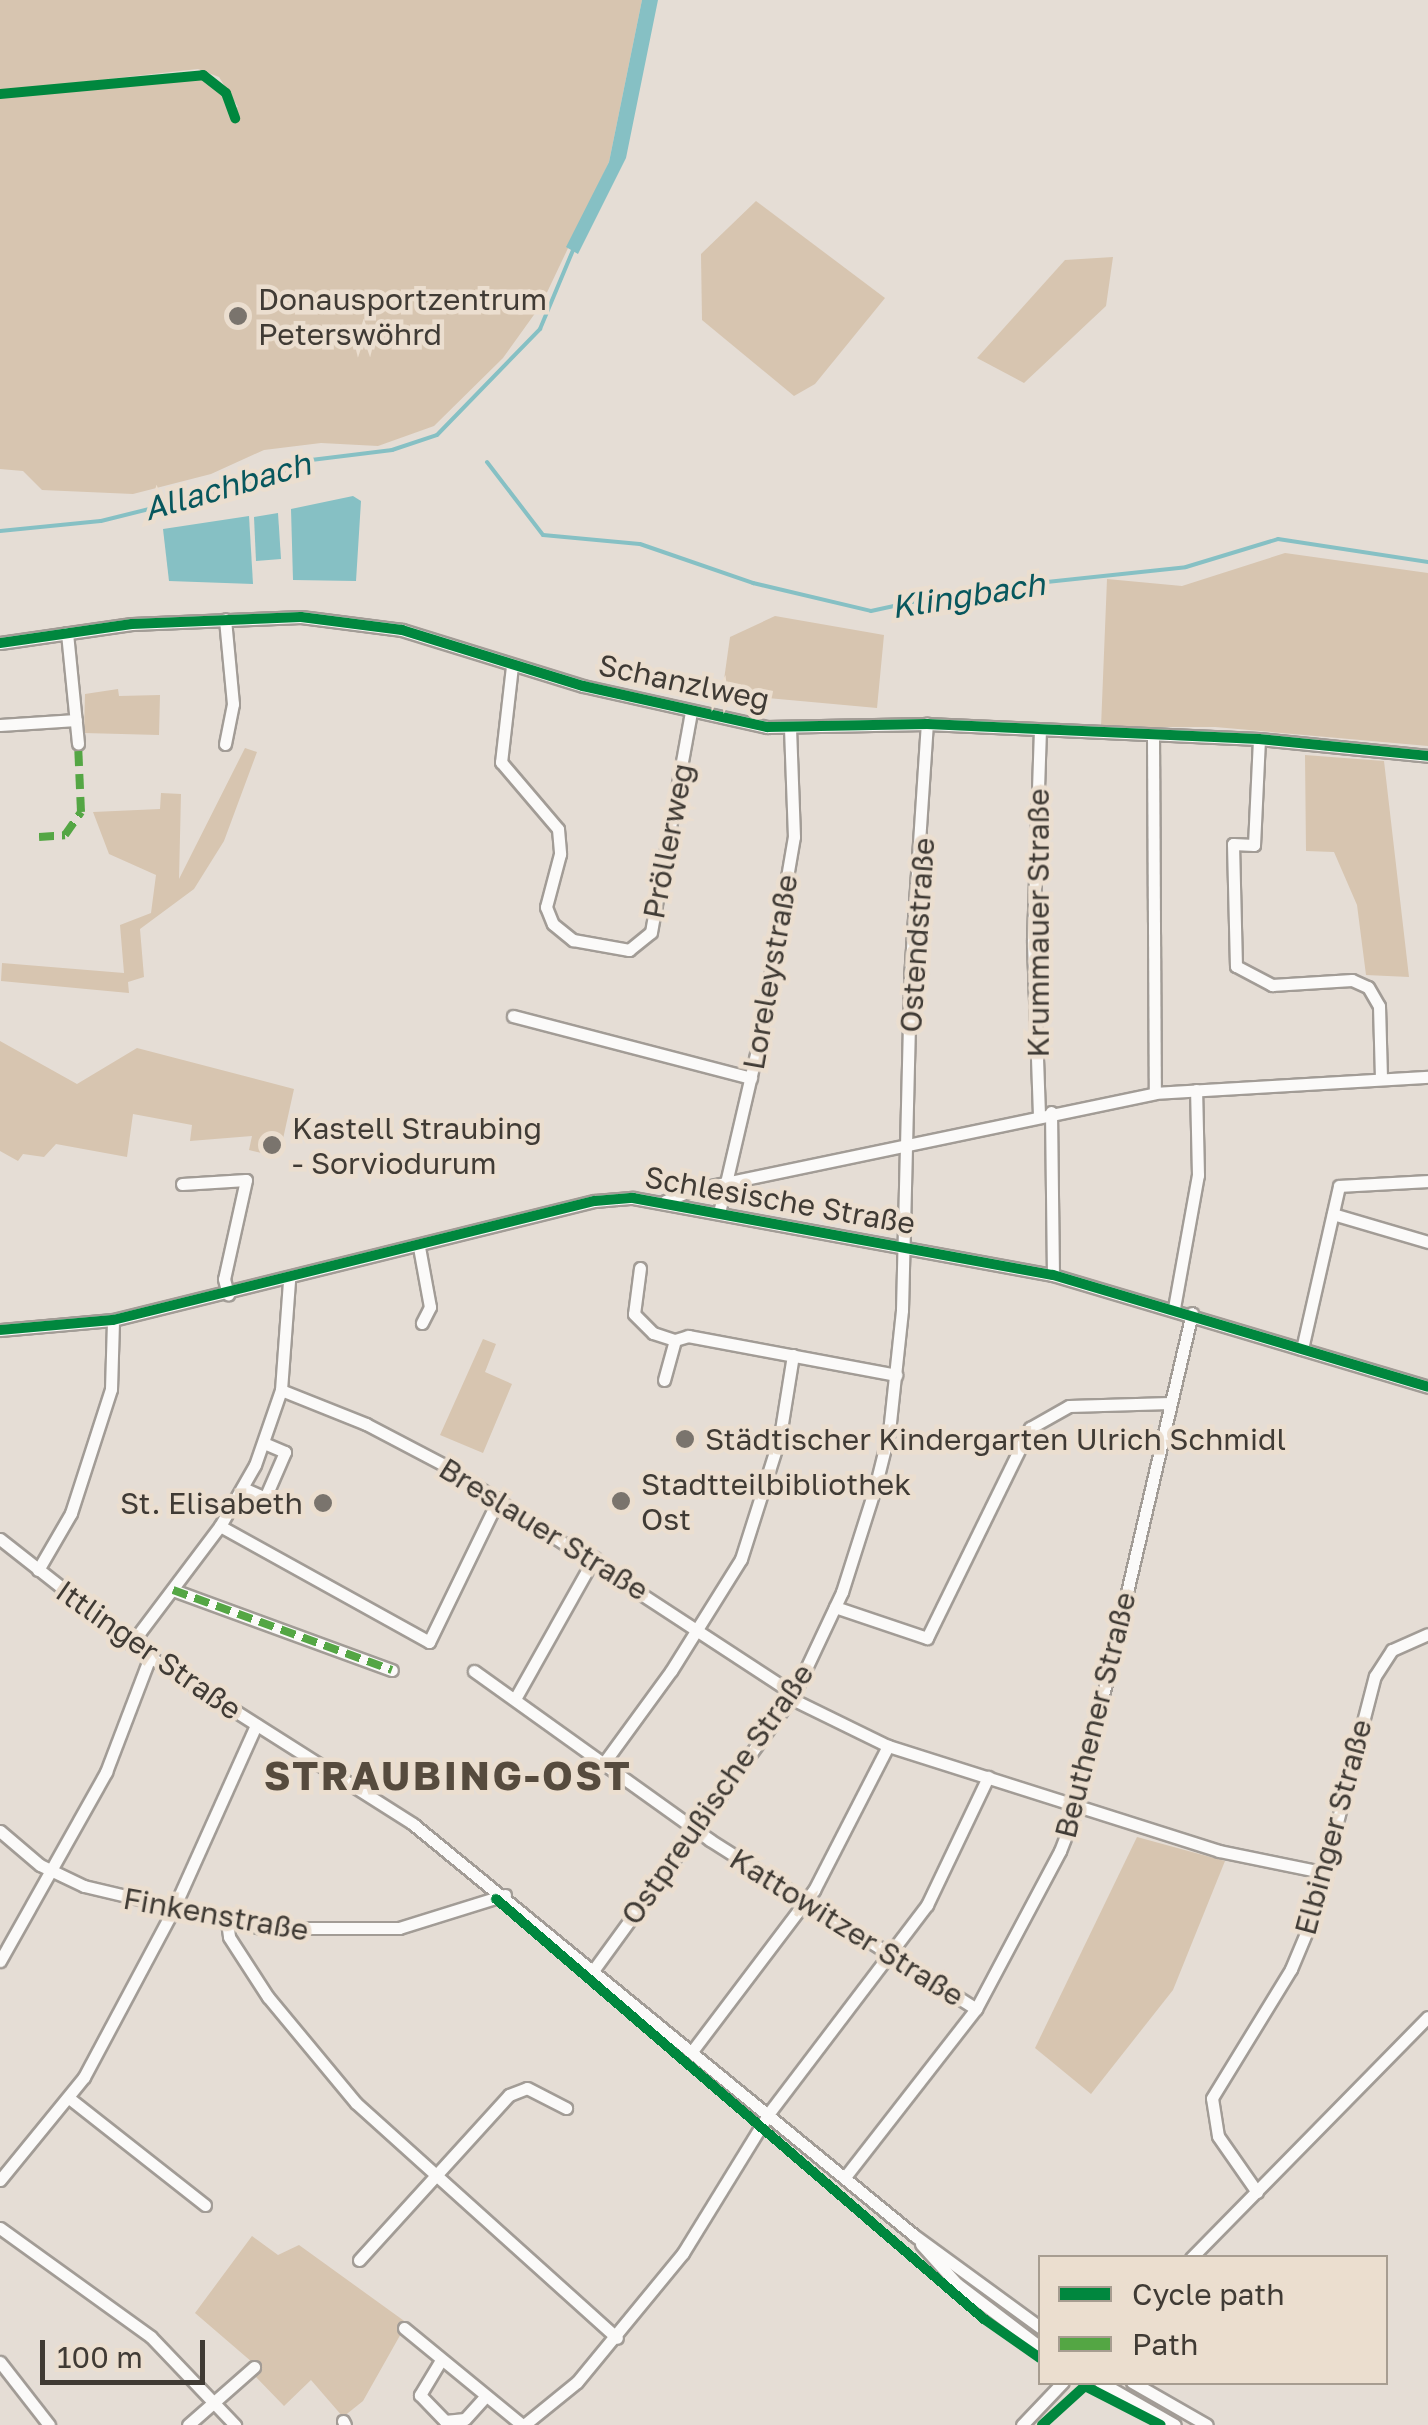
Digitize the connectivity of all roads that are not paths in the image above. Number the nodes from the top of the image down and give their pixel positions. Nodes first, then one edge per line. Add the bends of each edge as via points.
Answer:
1 (225, 618) junction
2 (66, 633) junction
3 (0, 643) edge
4 (512, 666) junction
5 (692, 712) junction
6 (76, 720) junction
7 (928, 724) junction
8 (0, 725) edge
9 (790, 728) junction
10 (1040, 730) junction
11 (1154, 736) junction
12 (1259, 740) junction
13 (78, 742) dead end
14 (224, 744) dead end
15 (1428, 756) edge
16 (513, 1016) dead end
17 (1428, 1077) edge
18 (751, 1078) junction
19 (1382, 1078) junction
20 (1196, 1090) junction
21 (1155, 1093) junction
22 (1045, 1114) junction
23 (907, 1146) junction
24 (1428, 1180) edge
25 (726, 1183) junction
26 (182, 1184) dead end
27 (664, 1202) junction
28 (719, 1213) junction
29 (1333, 1214) junction
30 (1428, 1242) edge
31 (902, 1246) junction
32 (419, 1248) junction
33 (640, 1268) dead end
34 (1053, 1275) junction
35 (289, 1280) junction
36 (228, 1294) junction
37 (1174, 1308) junction
38 (1192, 1314) junction
39 (113, 1320) junction
40 (422, 1323) dead end
41 (0, 1330) edge
42 (675, 1340) junction
43 (1302, 1349) junction
44 (792, 1355) junction
45 (896, 1375) junction
46 (664, 1380) dead end
47 (1428, 1387) edge
48 (281, 1390) junction
49 (1170, 1403) junction
50 (264, 1442) junction
51 (243, 1488) junction
52 (500, 1498) junction
53 (220, 1526) junction
54 (0, 1538) edge
55 (594, 1558) junction
56 (38, 1570) junction
57 (173, 1590) junction
58 (835, 1607) junction
59 (700, 1628) junction
60 (1428, 1634) edge
61 (131, 1644) junction
62 (150, 1657) junction
63 (392, 1670) dead end
64 (474, 1671) dead end
65 (792, 1696) junction
66 (515, 1699) junction
67 (256, 1725) junction
68 (888, 1746) junction
69 (606, 1760) junction
70 (988, 1777) junction
71 (1077, 1806) junction
72 (694, 1828) junction
73 (0, 1832) edge
74 (52, 1872) junction
75 (1327, 1873) junction
76 (505, 1895) junction
77 (805, 1902) junction
78 (173, 1910) junction
79 (227, 1922) junction
80 (892, 1957) junction
81 (0, 1961) edge
82 (595, 1968) junction
83 (976, 2009) junction
84 (1428, 2017) edge
85 (693, 2050) junction
86 (69, 2098) junction
87 (566, 2108) dead end
88 (770, 2113) junction
89 (845, 2177) junction
90 (437, 2178) junction
91 (0, 2180) edge
92 (1257, 2192) junction
93 (205, 2205) dead end
94 (0, 2228) edge
95 (915, 2236) junction
96 (1194, 2255) edge
97 (360, 2260) dead end
98 (1038, 2326) edge
99 (404, 2328) dead end
100 (617, 2338) junction
101 (1038, 2345) edge
102 (441, 2360) junction
103 (0, 2362) edge
104 (254, 2367) dead end
105 (1060, 2385) edge
106 (1105, 2385) edge
107 (1137, 2385) edge
108 (484, 2397) junction
109 (216, 2402) junction
110 (49, 2425) edge
111 (188, 2425) edge
112 (235, 2425) edge
113 (523, 2425) edge
114 (1022, 2425) edge
115 (1175, 2425) edge
116 (1208, 2425) edge

1 - 2 street, Schanzlweg
1 - 4 street, Schanzlweg via 377,626
1 - 14 street via 233,704
2 - 3 street, Schanzlweg
2 - 6 street
4 - 5 street, Schanzlweg
4 - 5 street, Pröllerweg via 500,762 558,829 560,854 546,906 558,931 573,940 629,950 651,932
5 - 9 street, Schanzlweg
6 - 8 street
6 - 13 street
7 - 9 street, Schanzlweg
7 - 10 street, Schanzlweg
7 - 23 street, Ostendstraße
9 - 18 street, Loreleystraße via 794,837
10 - 11 street, Schanzlweg
10 - 22 street, Krummauer Straße via 1033,940
11 - 12 street, Schanzlweg
11 - 21 street
12 - 15 street, Schanzlweg
12 - 19 street via 1254,844 1232,844 1236,966 1272,985 1352,980 1368,987 1379,1006
16 - 18 street
17 - 19 street
18 - 25 street, Loreleystraße
19 - 20 street
20 - 21 street
20 - 37 street via 1198,1175
21 - 22 street
22 - 23 street
22 - 34 street, Krummauer Straße
23 - 25 street
23 - 31 street, Ostpreußische Straße
24 - 29 street via 1339,1186
25 - 27 street
25 - 28 street, Loreleystraße
26 - 36 street via 246,1180 224,1278
27 - 28 street, Schlesische Straße
27 - 32 street, Schlesische Straße via 595,1201
28 - 31 street, Schlesische Straße
29 - 30 street
29 - 43 street
31 - 34 street, Schlesische Straße
31 - 45 street, Ostpreußische Straße
32 - 35 street, Schlesische Straße
32 - 40 street via 430,1307
33 - 42 street via 634,1314 652,1333
34 - 37 street, Schlesische Straße
35 - 36 street, Schlesische Straße
35 - 48 street
36 - 39 street, Schlesische Straße
37 - 38 street, Schlesische Straße
38 - 43 street, Schlesische Straße
38 - 49 street, Beuthener Straße
39 - 41 street, Schlesische Straße
39 - 56 street via 111,1389 71,1514
42 - 44 street via 699,1336
42 - 46 street
43 - 47 street, Schlesische Straße
44 - 45 street
44 - 59 street via 780,1436 759,1510 741,1559
45 - 58 street, Ostpreußische Straße via 875,1488
48 - 50 street
48 - 52 street, Breslauer Straße via 366,1424
49 - 58 street via 1069,1406 1030,1428 926,1638
49 - 71 street, Beuthener Straße
50 - 51 street
50 - 51 street via 285,1452 264,1498
51 - 53 street
52 - 53 street via 429,1642
52 - 55 street, Breslauer Straße
53 - 57 street
54 - 56 street, Ittlinger Straße
55 - 59 street, Breslauer Straße
55 - 66 street
56 - 61 street, Ittlinger Straße
57 - 61 street
57 - 63 street
58 - 65 street, Ostpreußische Straße
59 - 65 street, Breslauer Straße
59 - 69 street
60 - 75 street, Elbinger Straße via 1392,1650 1374,1676
61 - 62 street, Ittlinger Straße
62 - 67 street, Ittlinger Straße
62 - 74 street via 106,1772
64 - 66 street, Kattowitzer Straße
65 - 68 street, Breslauer Straße
65 - 72 street, Ostpreußische Straße
66 - 69 street, Kattowitzer Straße
67 - 76 street, Ittlinger Straße via 385,1804
67 - 78 street
68 - 70 street, Breslauer Straße
68 - 77 street
69 - 72 street, Kattowitzer Straße
70 - 71 street, Breslauer Straße
70 - 80 street via 944,1874
71 - 75 street, Breslauer Straße via 1218,1851
71 - 83 street, Beuthener Straße via 1046,1885
72 - 77 street, Kattowitzer Straße
72 - 82 street, Ostpreußische Straße
73 - 74 street, Finkenstraße
74 - 78 street, Finkenstraße
74 - 81 street
75 - 92 street, Elbinger Straße via 1300,1950 1212,2098 1218,2136
76 - 79 street, Finkenstraße via 399,1928 323,1933
76 - 82 street, Ittlinger Straße
77 - 80 street, Kattowitzer Straße
77 - 85 street
78 - 79 street, Finkenstraße
78 - 86 street
79 - 90 street via 229,1937 268,1997 329,2074
80 - 83 street, Kattowitzer Straße
80 - 88 street
82 - 85 street, Ittlinger Straße
83 - 89 street, Beuthener Straße
84 - 92 street
85 - 88 street, Ittlinger Straße
86 - 91 street
86 - 93 street
87 - 90 street via 517,2090
88 - 89 street, Ittlinger Straße
88 - 100 street via 704,2224
89 - 95 street, Ittlinger Straße
90 - 97 street
90 - 100 street
92 - 96 street
94 - 109 street via 150,2337
95 - 98 street, Ittlinger Straße
95 - 101 street, Ittlinger Straße via 957,2284
99 - 102 street
100 - 113 street via 554,2404
102 - 108 street
102 - 108 street via 420,2395 445,2421 465,2420
103 - 110 street
104 - 109 street
105 - 114 street
106 - 115 street
107 - 116 street
108 - 113 street
109 - 111 street
109 - 112 street

